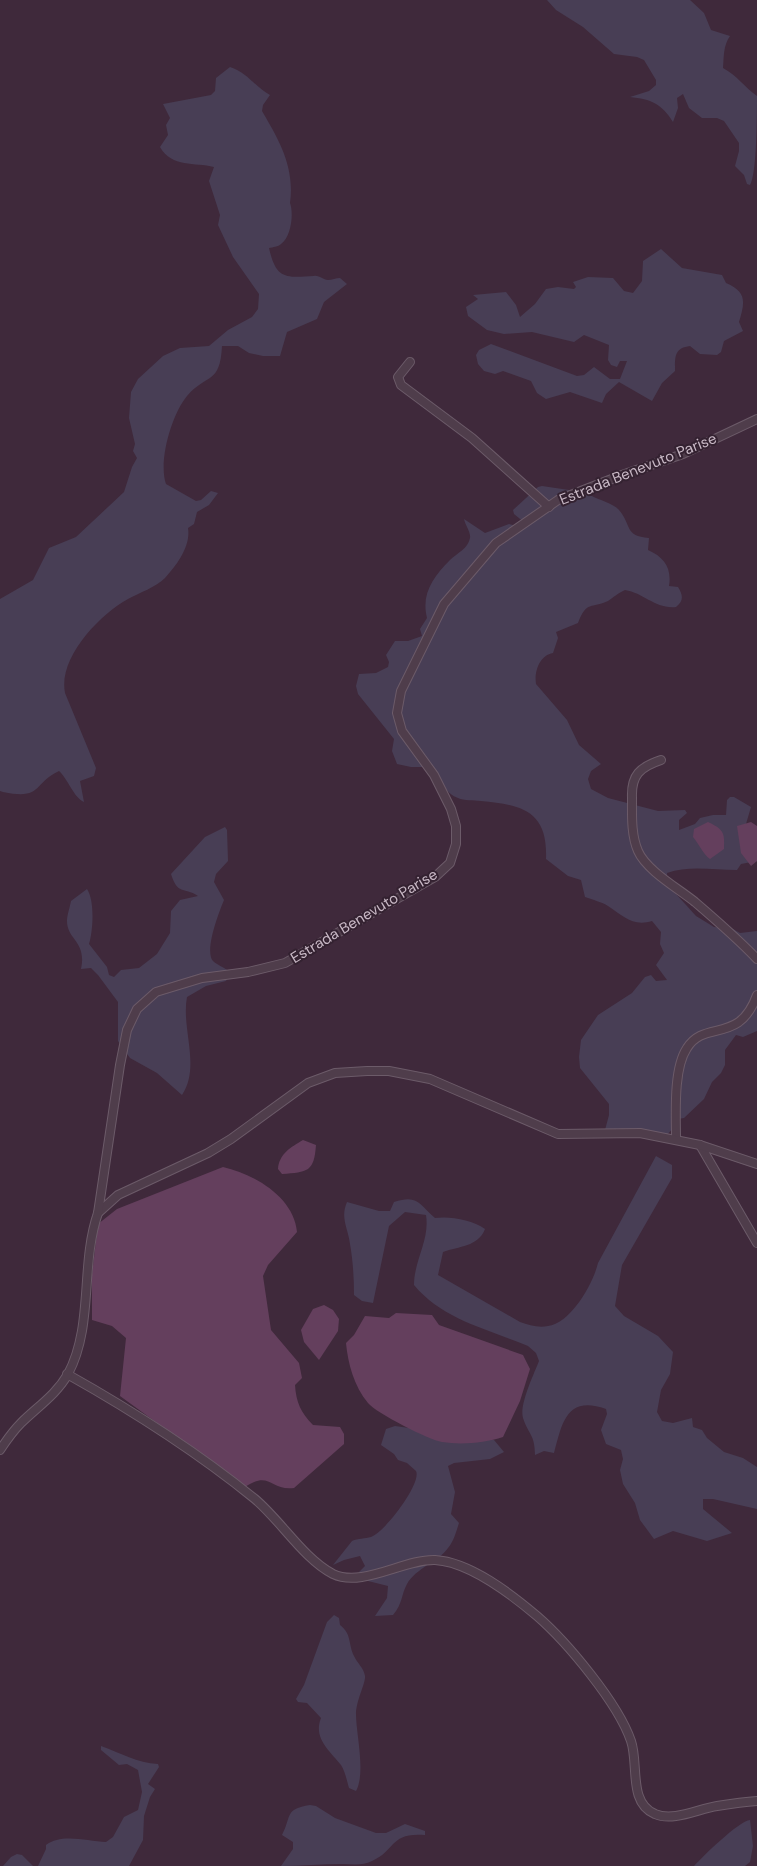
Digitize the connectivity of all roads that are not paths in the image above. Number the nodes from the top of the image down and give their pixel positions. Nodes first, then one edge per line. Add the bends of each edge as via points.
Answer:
1 (410, 362) dead end
2 (757, 419) edge
3 (549, 507) junction
4 (661, 760) dead end
5 (757, 959) edge
6 (757, 995) edge
7 (676, 1139) junction
8 (700, 1145) junction
9 (757, 1164) edge
10 (98, 1214) junction
11 (757, 1243) edge
12 (67, 1374) junction
13 (0, 1450) edge
14 (757, 1801) edge

1 - 3 street via 398,377 401,385 472,438
2 - 3 street, Estrada Benevuto Parise via 683,454 558,500
3 - 10 street, Estrada Benevuto Parise via 496,543 444,604 401,690 397,712 402,731 434,775 456,826 456,844 450,863 435,877 285,963 202,978 156,992 137,1009 127,1030 120,1065
4 - 5 street via 646,764 636,777 632,815 638,852
6 - 7 street via 743,1020 732,1028 700,1035 686,1049 677,1093
7 - 8 street
7 - 10 street via 632,1133 558,1134 430,1079 390,1071 335,1074 308,1083 208,1153 118,1195
8 - 9 street
8 - 11 street
10 - 12 street, Estrada Benevuto Parise via 91,1237 82,1326
12 - 13 street, Estrada Benevuto Parise via 43,1404 20,1423
12 - 14 street via 150,1424 256,1500 310,1555 335,1575 351,1578 434,1560 459,1566 496,1584 518,1600 564,1640 622,1722 631,1741 640,1801 651,1812 668,1817

